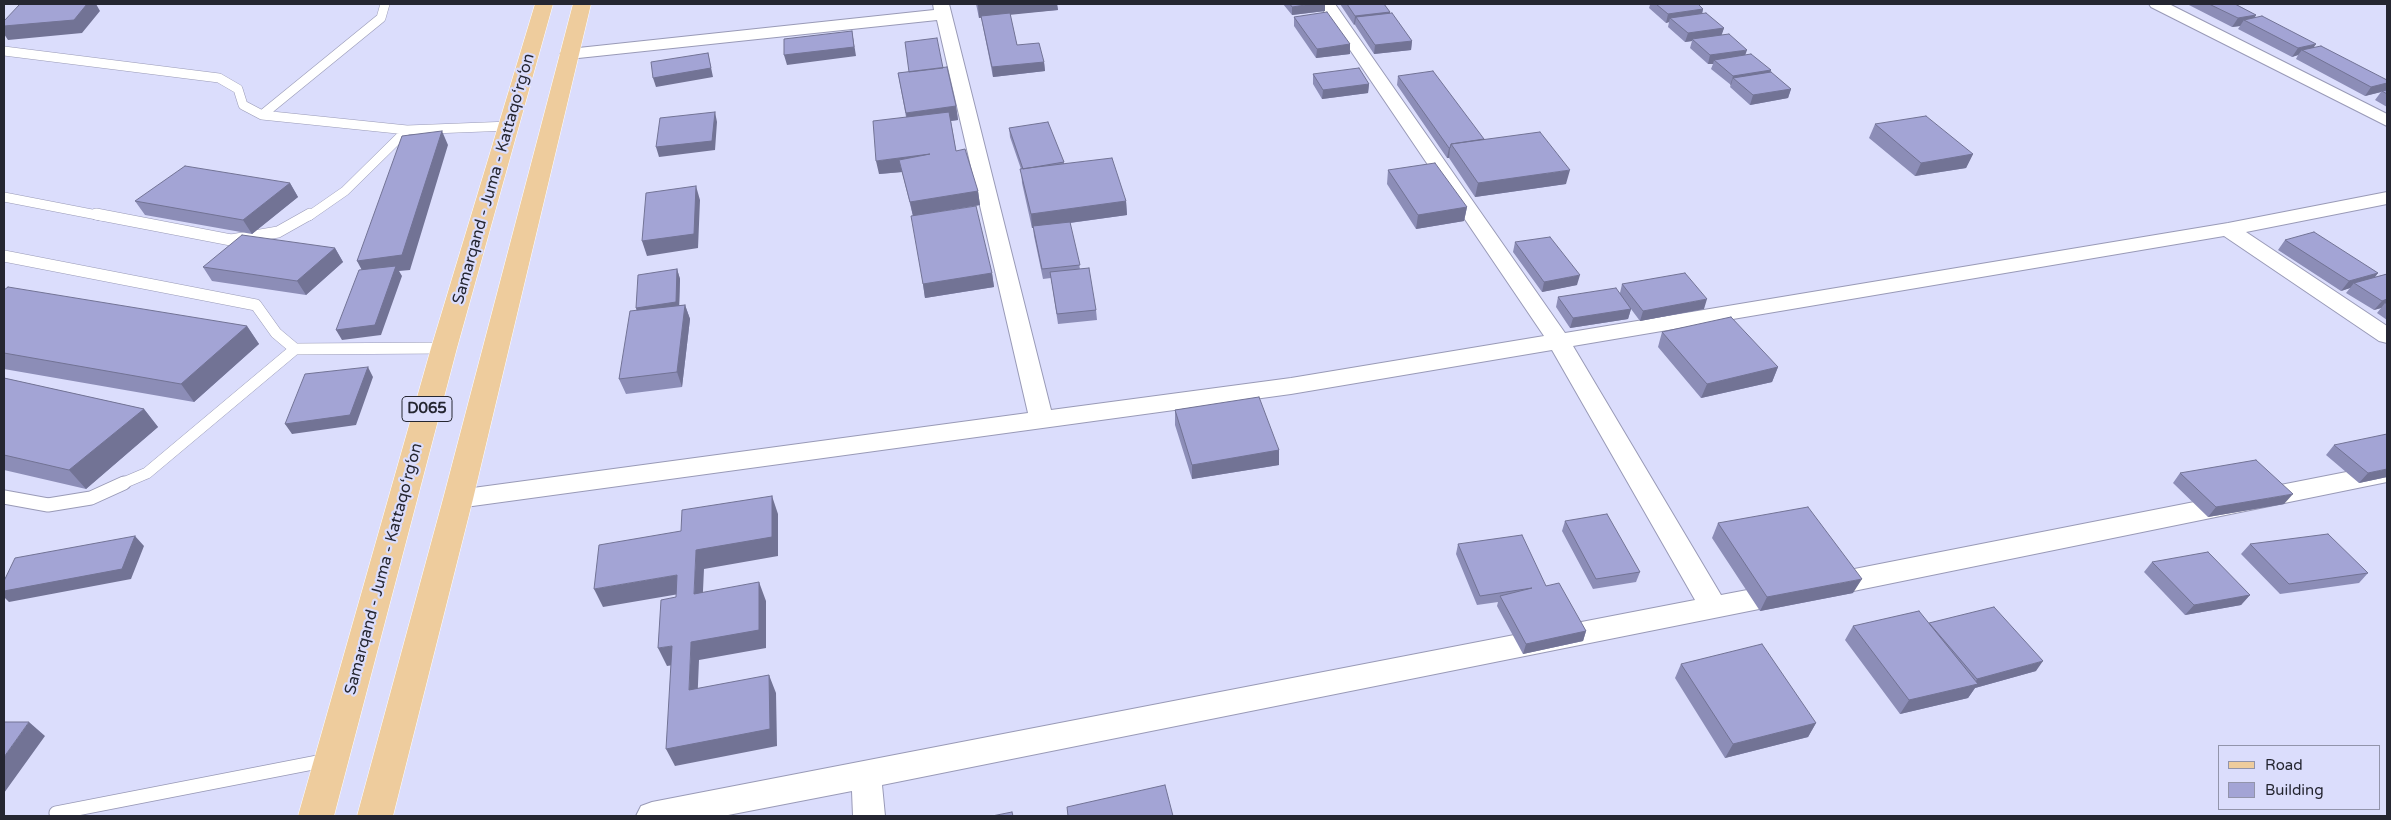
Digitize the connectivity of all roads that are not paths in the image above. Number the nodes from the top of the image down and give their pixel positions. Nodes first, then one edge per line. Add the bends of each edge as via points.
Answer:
1 (385, 4) edge
2 (544, 4) edge
3 (582, 4) edge
4 (1327, 4) edge
5 (2157, 4) edge
6 (942, 9) edge
7 (4, 51) edge
8 (569, 54) junction
9 (262, 115) junction
10 (2387, 122) edge
11 (510, 126) junction
12 (407, 130) junction
13 (4, 197) edge
14 (2387, 198) edge
15 (2228, 229) junction
16 (4, 256) edge
17 (2387, 336) edge
18 (1558, 340) junction
19 (295, 348) junction
20 (444, 348) junction
21 (1042, 420) junction
22 (2387, 473) edge
23 (4, 497) edge
24 (458, 499) junction
25 (1714, 608) junction
26 (332, 760) junction
27 (866, 774) junction
28 (56, 813) dead end
29 (316, 816) edge
30 (375, 816) edge
31 (652, 816) edge
32 (868, 816) edge

1 - 9 lane via 381,18
2 - 11 main road, Samarqand - Juma - Kattaqo‘rg‘on / D065
3 - 8 main road
4 - 18 street
5 - 10 street
6 - 8 street
6 - 21 street
7 - 9 lane via 219,78 238,89 243,106
8 - 24 main road
9 - 12 lane
11 - 12 lane
11 - 20 main road, Samarqand - Juma - Kattaqo‘rg‘on / D065
12 - 13 lane via 345,191 305,218 278,232 231,240
14 - 15 street
15 - 17 street
15 - 18 street
16 - 19 lane via 256,304 276,333
18 - 21 street via 1291,386
18 - 25 street
19 - 20 lane
19 - 23 lane via 146,473 91,498 48,505
20 - 26 main road, Samarqand - Juma - Kattaqo‘rg‘on / D065
21 - 24 street
22 - 25 street
24 - 30 main road
25 - 27 street
26 - 28 lane
26 - 29 main road, Samarqand - Juma - Kattaqo‘rg‘on / D065
27 - 31 street
27 - 32 street

